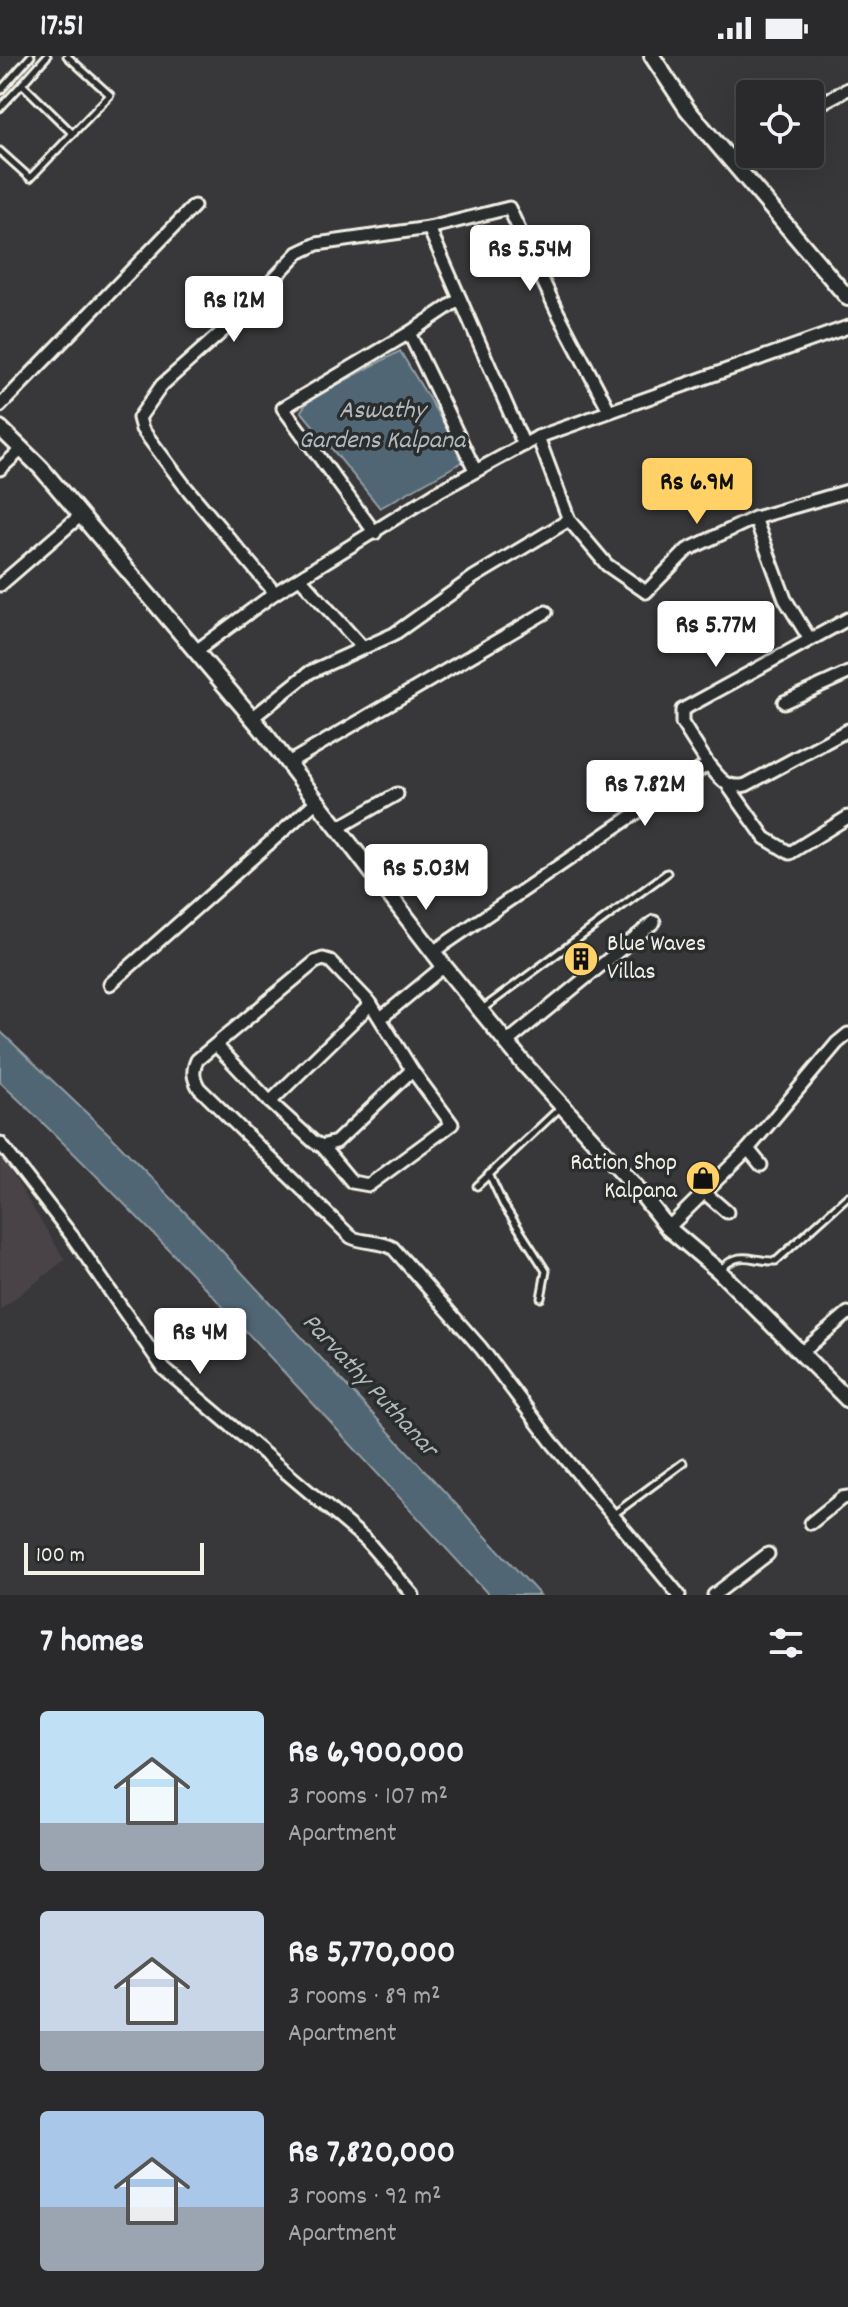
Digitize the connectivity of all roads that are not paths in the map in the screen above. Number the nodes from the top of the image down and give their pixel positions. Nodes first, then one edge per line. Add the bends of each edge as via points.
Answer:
1 (31, 56) edge
2 (47, 56) edge
3 (67, 56) edge
4 (652, 56) edge
5 (22, 84) junction
6 (848, 89) edge
7 (0, 91) edge
8 (824, 102) edge
9 (0, 108) edge
10 (73, 134) junction
11 (0, 151) edge
12 (736, 154) edge
13 (729, 159) junction
14 (194, 206) dead end
15 (429, 228) junction
16 (848, 298) edge
17 (460, 299) junction
18 (848, 327) edge
19 (409, 333) junction
20 (0, 406) edge
21 (609, 410) junction
22 (0, 428) edge
23 (538, 437) junction
24 (524, 445) junction
25 (22, 449) junction
26 (0, 469) edge
27 (475, 470) junction
28 (848, 491) edge
29 (81, 515) junction
30 (755, 518) junction
31 (569, 520) junction
32 (375, 533) junction
33 (300, 578) junction
34 (0, 585) edge
35 (275, 593) junction
36 (546, 612) dead end
37 (848, 619) edge
38 (809, 638) junction
39 (363, 648) junction
40 (196, 651) junction
41 (848, 673) edge
42 (784, 702) dead end
43 (252, 718) junction
44 (848, 730) edge
45 (288, 763) junction
46 (708, 764) junction
47 (729, 787) junction
48 (397, 794) dead end
49 (317, 801) junction
50 (848, 817) edge
51 (338, 828) junction
52 (667, 873) dead end
53 (654, 922) dead end
54 (433, 952) junction
55 (444, 966) junction
56 (110, 984) dead end
57 (371, 1004) junction
58 (480, 1010) junction
59 (381, 1018) junction
60 (848, 1034) edge
61 (506, 1043) junction
62 (216, 1045) junction
63 (412, 1070) junction
64 (270, 1102) junction
65 (563, 1105) junction
66 (0, 1143) edge
67 (322, 1146) junction
68 (748, 1149) junction
69 (761, 1165) dead end
70 (489, 1174) junction
71 (477, 1186) dead end
72 (704, 1192) junction
73 (848, 1196) edge
74 (727, 1212) dead end
75 (668, 1228) junction
76 (719, 1271) junction
77 (541, 1298) dead end
78 (848, 1313) edge
79 (802, 1352) junction
80 (848, 1400) edge
81 (683, 1463) dead end
82 (848, 1497) edge
83 (613, 1515) junction
84 (811, 1523) dead end
85 (768, 1554) dead end
86 (413, 1595) edge
87 (679, 1595) edge
88 (714, 1595) edge

1 - 7 lane
2 - 5 lane
3 - 10 lane via 110,95
4 - 13 street
5 - 9 lane
5 - 10 lane
6 - 8 street
10 - 11 lane via 30,178
12 - 13 street
13 - 16 street
14 - 20 street
15 - 17 street
15 - 21 street via 509,208
15 - 35 street via 317,244 298,253 233,322 162,385 139,418 184,485
17 - 19 street
17 - 24 street
18 - 21 street
19 - 27 street
19 - 32 street via 283,408
21 - 23 street
22 - 25 street
23 - 24 street
23 - 31 street
24 - 27 street
25 - 26 street
25 - 29 street
27 - 32 street
28 - 30 street
29 - 34 street
29 - 40 street
30 - 31 street via 687,550 646,592 607,565
30 - 38 street via 785,599
31 - 39 street via 474,577 394,634
32 - 33 street
33 - 35 street
33 - 39 street
35 - 40 street
36 - 45 street
37 - 38 street
38 - 46 street via 682,710 682,723
39 - 43 street via 310,672
40 - 43 street
41 - 42 street
43 - 45 street
44 - 47 street via 746,785
45 - 49 street
46 - 47 street
46 - 54 street
47 - 50 street via 765,838 790,853
48 - 51 street
49 - 51 street
49 - 56 street
51 - 54 street
52 - 58 lane
53 - 61 street
54 - 55 street
55 - 58 street
55 - 59 street
57 - 59 street
57 - 62 street via 323,959
57 - 64 street
58 - 61 street
59 - 63 street
60 - 68 street
61 - 65 street
62 - 64 street
62 - 83 street via 193,1069 199,1088 351,1237 393,1248 481,1348
63 - 67 street via 336,1142
63 - 67 street via 452,1124 369,1185 352,1182
64 - 67 street
65 - 70 lane
65 - 75 street
66 - 86 street via 164,1369 366,1540
68 - 69 street
68 - 72 street
70 - 71 lane
70 - 77 lane via 546,1271
72 - 74 street
72 - 75 street
73 - 76 lane via 776,1261 739,1258
75 - 76 street
76 - 79 street
78 - 79 street
79 - 80 street
81 - 83 lane
82 - 84 street
83 - 87 street
85 - 88 street

